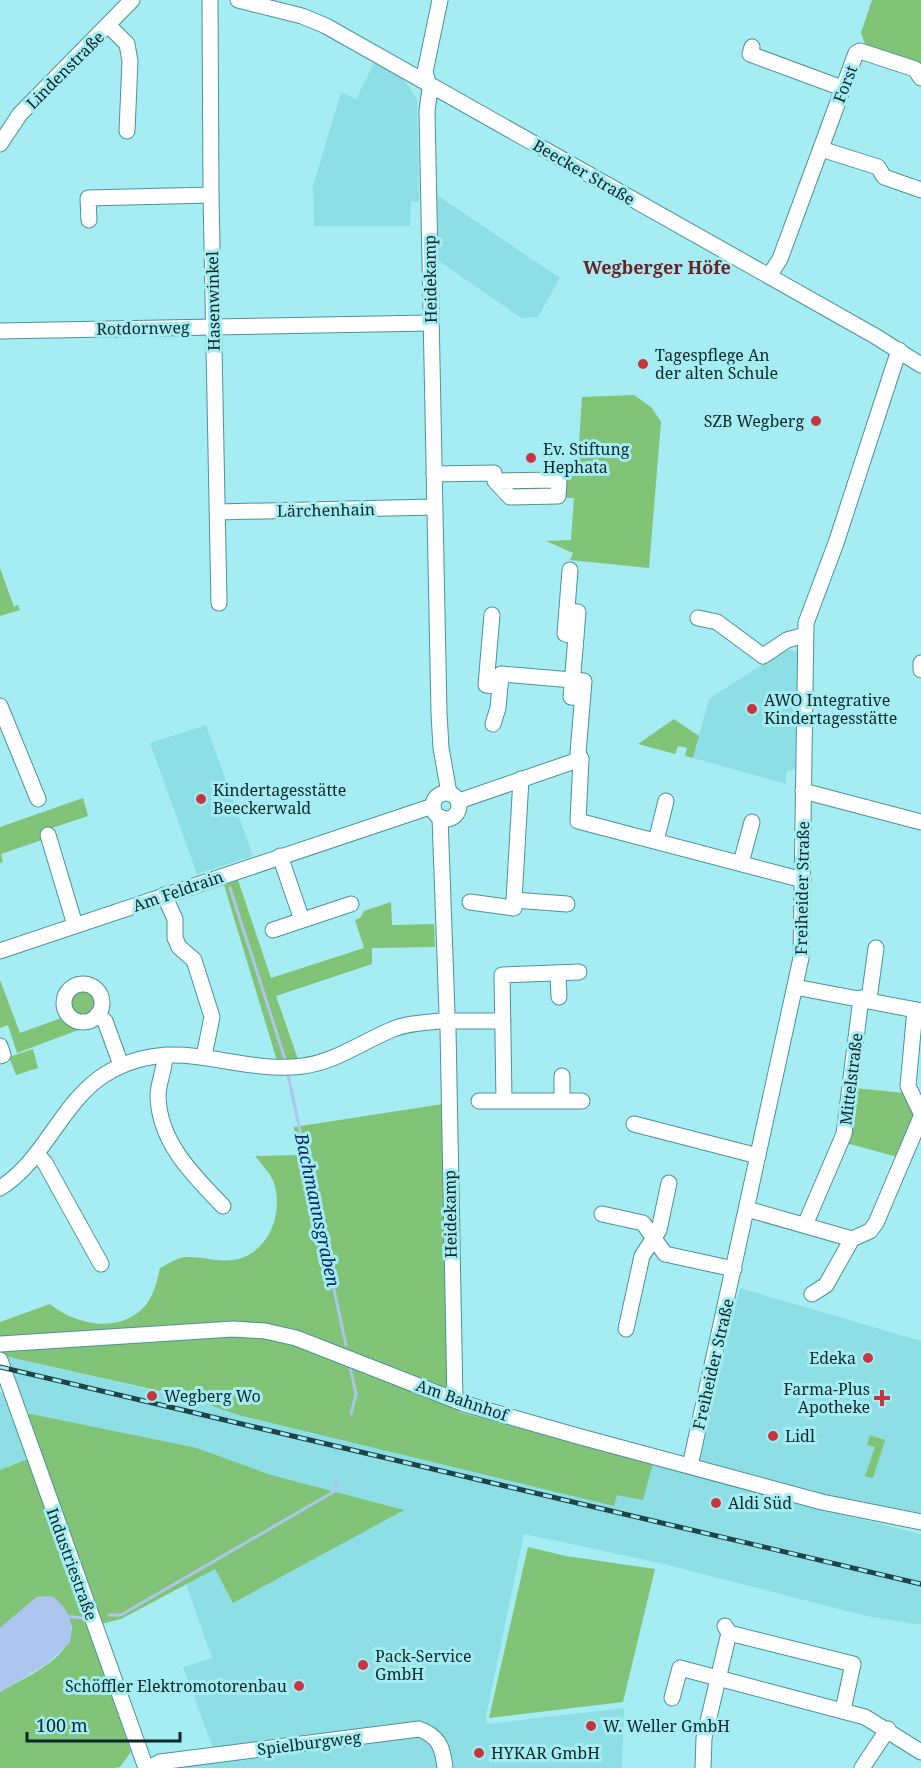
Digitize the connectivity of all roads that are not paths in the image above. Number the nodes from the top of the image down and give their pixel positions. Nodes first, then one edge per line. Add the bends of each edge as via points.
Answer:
1 (132, 0) edge
2 (210, 0) edge
3 (238, 0) edge
4 (440, 0) edge
5 (270, 3) edge
6 (110, 26) junction
7 (752, 47) dead end
8 (921, 78) edge
9 (429, 84) junction
10 (842, 88) junction
11 (127, 131) dead end
12 (0, 144) edge
13 (821, 149) junction
14 (921, 189) edge
15 (211, 195) junction
16 (89, 220) dead end
17 (769, 276) junction
18 (430, 323) junction
19 (214, 327) junction
20 (0, 331) edge
21 (899, 350) junction
22 (921, 365) edge
23 (434, 474) junction
24 (495, 482) dead end
25 (434, 507) junction
26 (218, 512) junction
27 (570, 570) dead end
28 (219, 603) dead end
29 (492, 615) dead end
30 (698, 618) dead end
31 (805, 635) junction
32 (921, 663) edge
33 (921, 670) edge
34 (496, 677) junction
35 (573, 680) junction
36 (0, 706) edge
37 (493, 724) dead end
38 (581, 759) junction
39 (521, 779) junction
40 (803, 791) junction
41 (38, 799) dead end
42 (666, 801) dead end
43 (445, 805) junction
44 (752, 822) dead end
45 (921, 822) edge
46 (48, 835) dead end
47 (656, 841) junction
48 (280, 856) junction
49 (741, 863) junction
50 (803, 880) junction
51 (164, 895) junction
52 (514, 900) junction
53 (470, 902) dead end
54 (351, 904) dead end
55 (567, 904) dead end
56 (302, 920) junction
57 (75, 925) junction
58 (273, 930) dead end
59 (876, 948) dead end
60 (0, 951) edge
61 (579, 972) dead end
62 (558, 974) junction
63 (795, 987) junction
64 (559, 997) dead end
65 (865, 999) junction
66 (918, 1010) edge
67 (98, 1015) dead end
68 (447, 1021) junction
69 (503, 1022) junction
70 (0, 1046) edge
71 (165, 1055) junction
72 (0, 1056) edge
73 (204, 1056) junction
74 (121, 1065) junction
75 (562, 1076) dead end
76 (562, 1099) junction
77 (504, 1100) junction
78 (479, 1101) dead end
79 (582, 1101) dead end
80 (921, 1115) edge
81 (634, 1124) dead end
82 (37, 1154) junction
83 (758, 1156) junction
84 (669, 1183) dead end
85 (0, 1188) edge
86 (223, 1206) dead end
87 (747, 1209) junction
88 (602, 1214) dead end
89 (805, 1225) junction
90 (852, 1239) junction
91 (653, 1240) junction
92 (101, 1264) dead end
93 (734, 1269) junction
94 (812, 1294) dead end
95 (626, 1329) dead end
96 (0, 1344) edge
97 (0, 1360) edge
98 (455, 1400) junction
99 (690, 1466) junction
100 (921, 1522) edge
101 (719, 1678) junction
102 (672, 1698) dead end
103 (843, 1710) junction
104 (888, 1729) junction
105 (921, 1752) edge
106 (147, 1768) edge
107 (445, 1768) edge
108 (704, 1768) edge
109 (862, 1768) edge

1 - 6 street, Lindenstraße
2 - 15 street, Hasenwinkel
3 - 5 street, Beecker Straße
4 - 9 street, Heidekamp via 425,72
5 - 9 street, Beecker Straße via 326,26
6 - 11 street, Lindenstraße via 127,44
6 - 12 street, Lindenstraße via 20,114
7 - 10 street via 750,54
8 - 10 street, Forst via 915,69 860,51
9 - 17 street, Beecker Straße
9 - 18 street, Heidekamp
10 - 13 street, Forst
13 - 14 street via 878,167 884,177
13 - 17 street, Forst via 780,259
15 - 16 street via 88,198
15 - 19 street, Hasenwinkel
17 - 21 street, Beecker Straße
18 - 19 street, Rotdornweg
18 - 23 street, Heidekamp
19 - 20 street, Rotdornweg
19 - 26 street, Hasenwinkel
21 - 22 street, Beecker Straße
21 - 31 street, Freiheider Straße via 836,543 810,607
23 - 24 street via 494,473
23 - 25 street, Heidekamp
25 - 26 street, Lärchenhain
25 - 43 street, Heidekamp
26 - 28 street, Hasenwinkel
27 - 35 street via 567,611 578,612
29 - 34 street
30 - 31 street via 717,622 763,656 787,640
31 - 40 street, Freiheider Straße
32 - 33 street
34 - 35 street
34 - 37 street
35 - 38 street via 584,681 578,753
36 - 41 street
38 - 39 street, Am Feldrain
38 - 47 street via 578,820
39 - 43 street, Am Feldrain
39 - 52 street
40 - 45 street
40 - 50 street, Freiheider Straße
42 - 47 street
43 - 48 street, Am Feldrain
43 - 68 street, Heidekamp
44 - 49 street
46 - 57 street
47 - 49 street
48 - 51 street, Am Feldrain
48 - 56 street
49 - 50 street
50 - 63 street, Freiheider Straße via 804,933
51 - 57 street, Am Feldrain
51 - 73 street via 175,919 175,938 194,960 212,1017
52 - 53 street via 514,908
52 - 55 street
54 - 56 street
56 - 58 street
57 - 60 street, Am Feldrain
59 - 65 street, Mittelstraße
61 - 62 street
62 - 64 street
62 - 69 street via 502,975
63 - 65 street
63 - 83 street, Freiheider Straße
65 - 66 street
65 - 89 street, Mittelstraße via 844,1134
66 - 80 street via 908,1086
67 - 74 street via 105,1021
68 - 69 street
68 - 73 street via 411,1023 350,1051 304,1066 273,1066
68 - 98 street, Heidekamp
69 - 77 street
70 - 72 street
71 - 73 street
71 - 74 street
71 - 86 street via 158,1095 162,1122 185,1166
74 - 82 street via 88,1089
75 - 76 street
76 - 77 street
76 - 79 street
77 - 78 street
80 - 90 street via 876,1223 870,1231
81 - 83 street
82 - 85 street via 15,1179
82 - 92 street
83 - 87 street, Freiheider Straße
84 - 91 street via 659,1230
87 - 89 street
87 - 93 street, Freiheider Straße
88 - 91 street via 643,1223
89 - 90 street
90 - 94 street via 826,1286
91 - 93 street via 664,1254
91 - 95 street via 642,1256
93 - 99 street, Freiheider Straße
96 - 98 street, Am Bahnhof via 233,1329 265,1331 296,1338
97 - 106 street, Industriestraße
98 - 99 street, Am Bahnhof
99 - 100 street, Am Bahnhof via 822,1502
101 - 102 street via 680,1668
101 - 103 street
101 - 103 street via 727,1629 853,1664
101 - 108 street via 704,1737
103 - 104 street
104 - 105 street
104 - 109 street
106 - 107 street, Spielburgweg via 160,1762 419,1729 432,1734 441,1744

